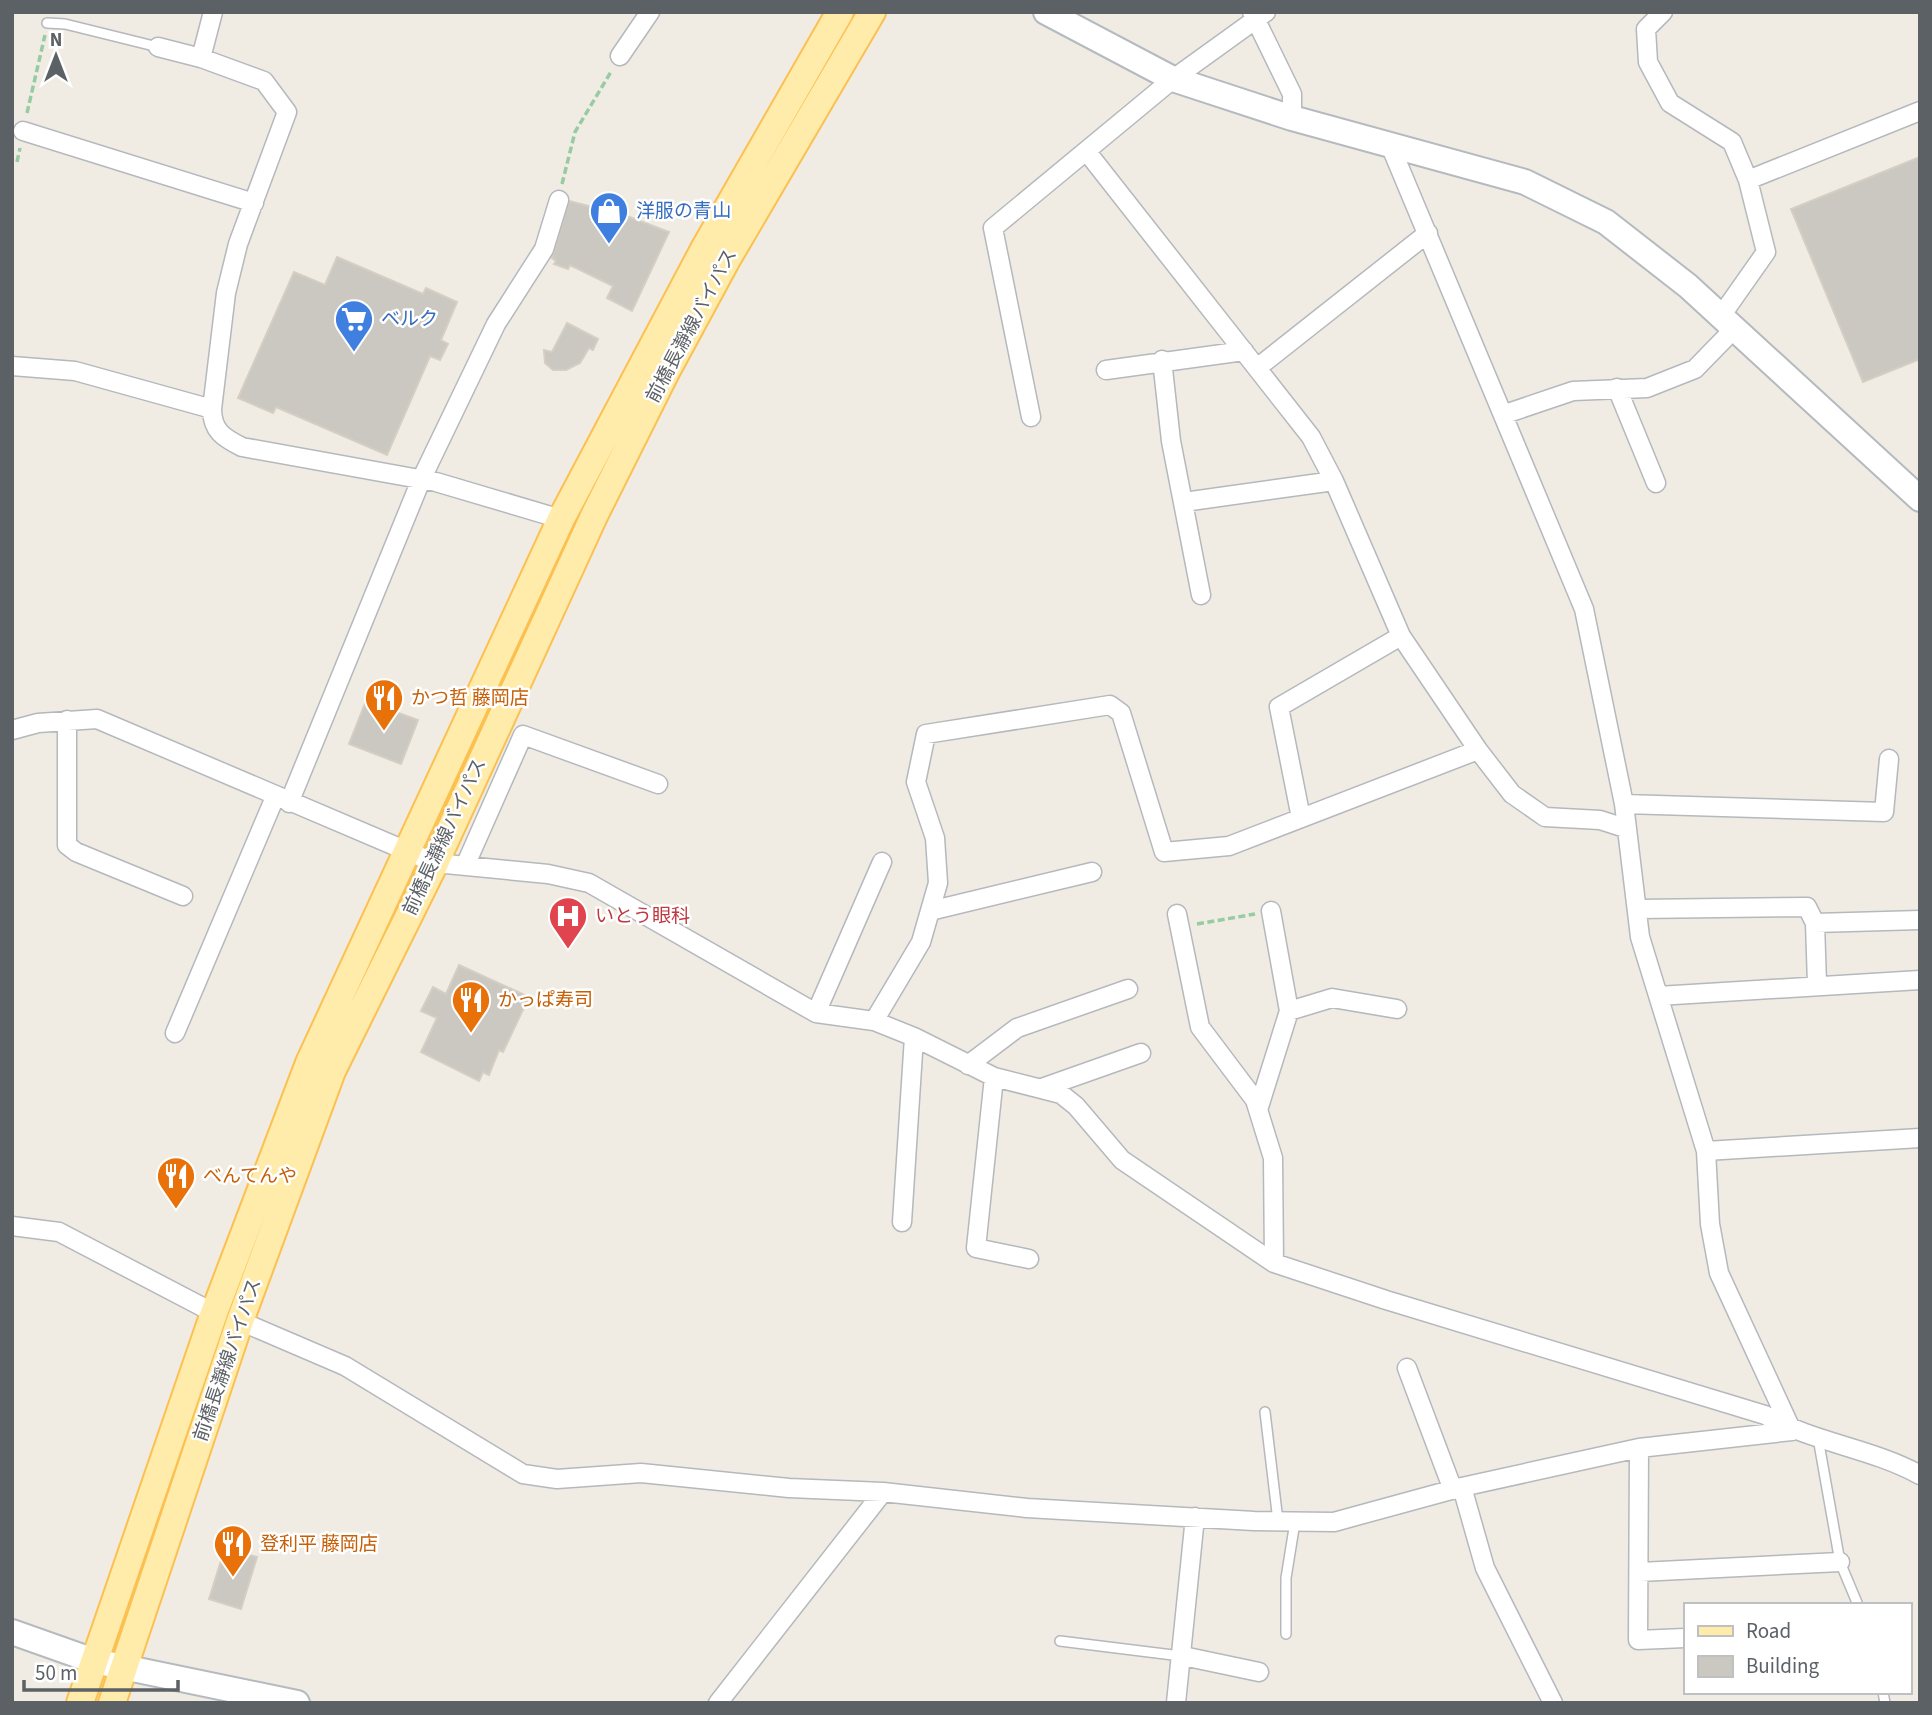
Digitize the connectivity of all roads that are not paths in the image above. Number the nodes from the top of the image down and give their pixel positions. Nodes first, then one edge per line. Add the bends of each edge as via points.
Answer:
1 (213, 12) edge
2 (650, 12) edge
3 (840, 12) edge
4 (872, 12) edge
5 (1046, 12) edge
6 (1663, 12) edge
7 (1257, 15) edge
8 (47, 23) road end
9 (158, 47) joint
10 (620, 56) road end
11 (201, 58) junction
12 (1173, 79) junction
13 (1920, 111) edge
14 (1292, 118) junction
15 (23, 131) road end
16 (1391, 145) junction
17 (1087, 152) junction
18 (1748, 180) junction
19 (559, 200) road end
20 (254, 204) junction
21 (1428, 233) junction
22 (1728, 322) junction
23 (1244, 351) junction
24 (1162, 360) junction
25 (12, 366) edge
26 (1257, 368) junction
27 (1106, 370) dead end
28 (1617, 388) junction
29 (212, 409) junction
30 (1505, 414) junction
31 (1031, 417) dead end
32 (421, 480) junction
33 (1334, 481) junction
34 (1657, 483) dead end
35 (1920, 499) edge
36 (1184, 502) junction
37 (561, 519) junction
38 (1201, 595) dead end
39 (1401, 636) junction
40 (67, 720) junction
41 (12, 730) edge
42 (1478, 750) junction
43 (1889, 759) dead end
44 (658, 784) dead end
45 (282, 800) junction
46 (1625, 804) junction
47 (1301, 818) junction
48 (1625, 828) junction
49 (407, 853) junction
50 (882, 862) dead end
51 (435, 863) junction
52 (465, 866) junction
53 (1093, 872) dead end
54 (183, 896) dead end
55 (1638, 909) junction
56 (1270, 911) road end
57 (930, 912) junction
58 (1920, 920) edge
59 (1178, 921) road end
60 (1815, 923) junction
61 (1920, 980) edge
62 (1817, 984) junction
63 (1128, 989) dead end
64 (1658, 996) junction
65 (1397, 1009) dead end
66 (1289, 1011) junction
67 (816, 1013) junction
68 (874, 1021) junction
69 (175, 1033) dead end
70 (914, 1037) junction
71 (1141, 1053) dead end
72 (968, 1065) junction
73 (994, 1077) junction
74 (1041, 1089) junction
75 (1258, 1110) junction
76 (1920, 1138) edge
77 (1706, 1151) junction
78 (902, 1222) dead end
79 (12, 1226) edge
80 (1029, 1259) dead end
81 (1274, 1263) junction
82 (214, 1313) junction
83 (240, 1321) junction
84 (1407, 1368) dead end
85 (1265, 1412) dead end
86 (1792, 1431) junction
87 (1818, 1438) junction
88 (1639, 1448) junction
89 (1920, 1475) edge
90 (1457, 1488) junction
91 (883, 1492) junction
92 (1195, 1517) junction
93 (1287, 1521) junction
94 (1840, 1562) junction
95 (1640, 1572) junction
96 (1857, 1603) edge
97 (12, 1632) edge
98 (1286, 1634) dead end
99 (1684, 1638) edge
100 (1060, 1641) dead end
101 (1183, 1656) junction
102 (94, 1661) junction
103 (124, 1668) junction
104 (1259, 1672) dead end
105 (80, 1703) edge
106 (112, 1703) edge
107 (297, 1703) edge
108 (718, 1703) edge
109 (1176, 1703) edge
110 (1553, 1703) edge

1 - 11 street
2 - 10 street
3 - 37 main road, 前橋長瀞線バイパス via 704,249
4 - 51 main road, 前橋長瀞線バイパス via 667,370 588,528
5 - 12 street
6 - 18 street via 1646,29 1648,62 1670,103 1732,142
7 - 12 street
7 - 14 street via 1292,94
8 - 9 lane
9 - 11 street
11 - 20 street via 264,81 287,112
12 - 14 street
12 - 17 street
13 - 18 street
14 - 16 street
15 - 20 street
16 - 21 street
16 - 22 street via 1525,182 1606,222
17 - 23 street
17 - 31 street via 993,228
18 - 22 street via 1766,252
19 - 32 street via 544,249 496,324
20 - 29 street via 226,293
21 - 26 street
21 - 30 street
22 - 28 street via 1695,369 1647,388
22 - 35 street
23 - 24 street
23 - 26 street
24 - 27 street
24 - 36 street via 1171,441
25 - 29 street via 75,372
26 - 33 street via 1311,437
28 - 30 street via 1573,391
28 - 34 street
29 - 32 street via 220,436 242,447
30 - 46 street via 1584,608
32 - 37 street
32 - 45 street
33 - 36 street
33 - 39 street
36 - 38 street
37 - 49 main road, 前橋長瀞線バイパス
39 - 42 street
39 - 47 street via 1279,708
40 - 41 street
40 - 45 street via 97,719
40 - 54 street via 67,845
42 - 47 street
42 - 48 street via 1512,794 1545,817 1600,820
43 - 46 street via 1884,812
44 - 52 street via 523,735
45 - 49 street
45 - 69 street
46 - 48 street
47 - 57 street via 1228,846 1164,852 1121,713 1110,705 926,734 916,782 935,838 938,883
48 - 55 street
49 - 51 street
49 - 82 main road, 前橋長瀞線バイパス via 309,1063
50 - 67 street
51 - 52 street
51 - 83 main road, 前橋長瀞線バイパス via 332,1071
52 - 67 street via 589,883
53 - 57 street
55 - 60 street via 1807,907
55 - 64 street via 1640,937
56 - 66 street
57 - 68 street via 921,942
58 - 60 street
59 - 75 street via 1200,1027
60 - 62 street
61 - 62 street
62 - 64 street
63 - 72 street via 1017,1028
64 - 77 street
65 - 66 street via 1332,998
66 - 75 street
67 - 68 street
68 - 70 street
70 - 72 street
70 - 78 street
71 - 74 street
72 - 73 street
73 - 74 street
73 - 80 street via 976,1248
74 - 81 street via 1061,1094 1076,1106 1122,1160
75 - 81 street via 1273,1158
76 - 77 street
77 - 86 street via 1710,1224 1719,1273
79 - 82 street via 58,1232
81 - 86 street via 1765,1415
82 - 102 main road, 前橋長瀞線バイパス
83 - 91 street via 345,1366 523,1474 556,1479 641,1473
83 - 103 main road, 前橋長瀞線バイパス
84 - 90 street
85 - 93 lane
86 - 87 street
86 - 88 street
87 - 89 street via 1901,1464
87 - 94 lane
88 - 90 street
88 - 95 street
90 - 93 street via 1334,1522
90 - 110 street via 1485,1568
91 - 92 street
91 - 108 street
92 - 93 street
92 - 101 street
93 - 98 lane
94 - 95 street
94 - 96 lane
95 - 99 street via 1638,1640
97 - 102 street
100 - 101 lane
101 - 104 street
101 - 109 street
102 - 103 street
102 - 105 main road, 前橋長瀞線バイパス
103 - 106 main road, 前橋長瀞線バイパス
103 - 107 street

